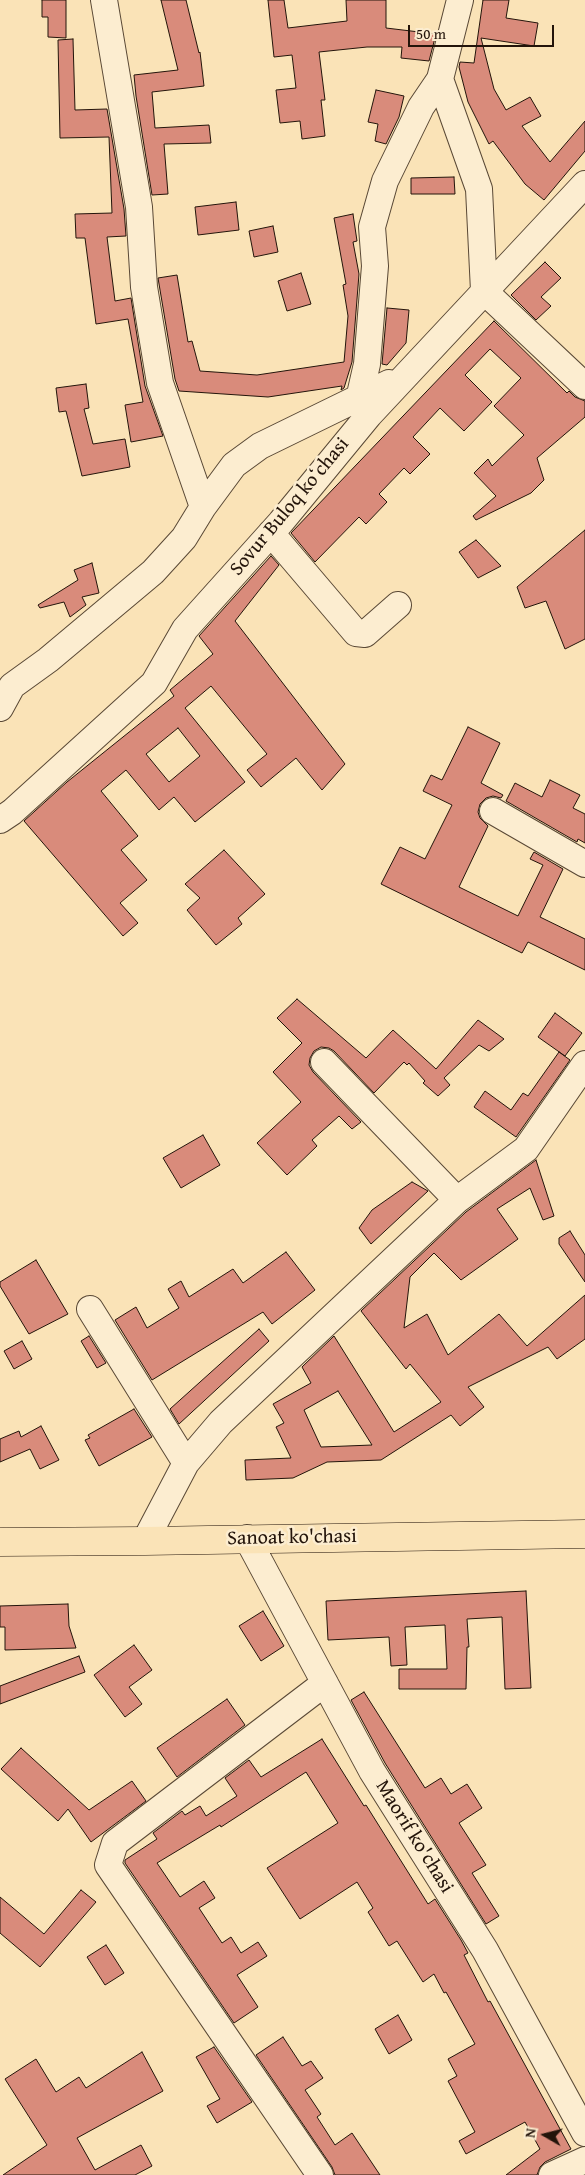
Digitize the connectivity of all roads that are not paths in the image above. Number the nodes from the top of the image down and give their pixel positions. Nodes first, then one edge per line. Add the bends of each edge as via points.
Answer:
1 (104, 0) edge
2 (460, 0) edge
3 (440, 79) junction
4 (585, 184) edge
5 (484, 291) junction
6 (404, 375) junction
7 (585, 386) edge
8 (359, 399) junction
9 (203, 507) junction
10 (271, 533) junction
11 (398, 605) dead end
12 (0, 708) edge
13 (493, 811) dead end
14 (0, 820) edge
15 (585, 864) edge
16 (324, 1062) dead end
17 (585, 1064) edge
18 (457, 1200) junction
19 (90, 1309) dead end
20 (186, 1463) junction
21 (585, 1534) edge
22 (247, 1538) junction
23 (145, 1541) junction
24 (0, 1542) edge
25 (325, 1683) junction
26 (585, 2133) edge
27 (585, 2160) edge
28 (320, 2175) edge
29 (552, 2175) edge

1 - 9 street via 139,207 144,287 160,383
2 - 3 street
3 - 5 street via 479,189
3 - 8 street via 421,107 385,181 372,227 375,266 366,364
4 - 5 street, Sovur Buloq koʻchasi
5 - 6 street, Sovur Buloq koʻchasi
5 - 7 street
6 - 8 street
6 - 10 street, Sovur Buloq koʻchasi
8 - 9 street via 260,446 234,465
9 - 12 street via 184,538 153,572 12,686
10 - 11 street via 356,633 364,634
10 - 14 street, Sovur Buloq koʻchasi via 185,629 154,683
13 - 15 street
16 - 18 street
17 - 18 street via 526,1149
18 - 20 street via 221,1422
19 - 20 street
20 - 23 street
21 - 22 main road, Sanoat ko'chasi
22 - 23 main road, Sanoat ko'chasi
22 - 25 street, Maorif ko'chasi
23 - 24 main road, Sanoat ko'chasi
25 - 26 street, Maorif ko'chasi via 372,1772 485,1950
25 - 28 street via 115,1843 108,1864
27 - 29 street

